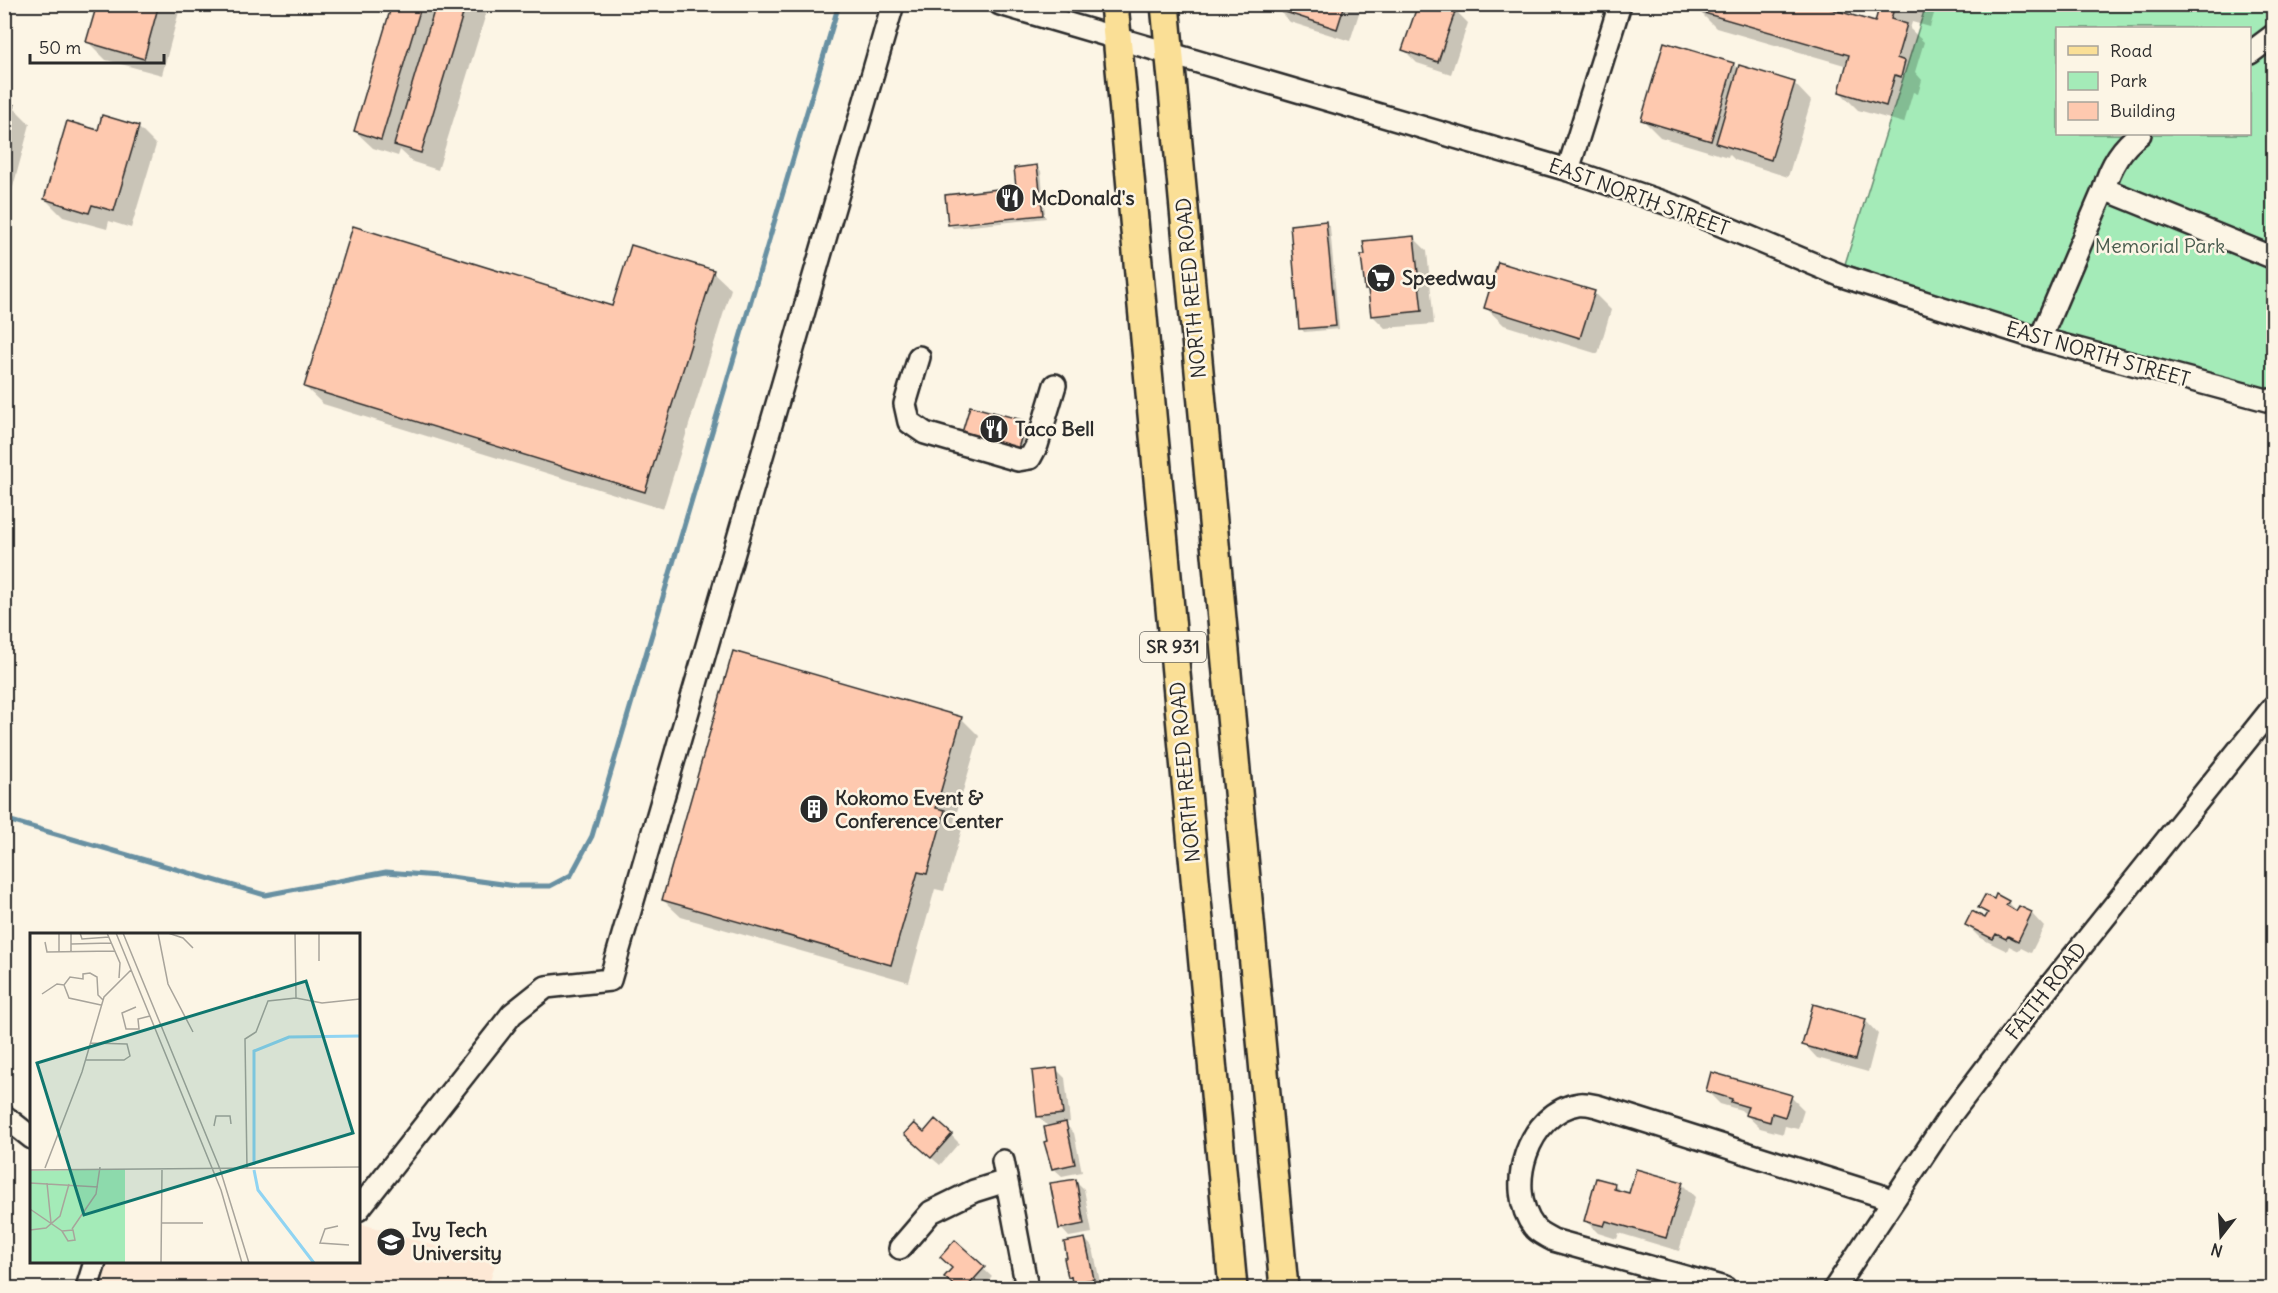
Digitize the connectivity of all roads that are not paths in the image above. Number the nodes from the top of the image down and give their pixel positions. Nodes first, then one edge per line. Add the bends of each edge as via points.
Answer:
1 (893, 4) edge
2 (1000, 4) edge
3 (1114, 4) edge
4 (1165, 4) edge
5 (1620, 4) edge
6 (2274, 35) edge
7 (1116, 38) junction
8 (2251, 52) edge
9 (1169, 53) junction
10 (2139, 135) edge
11 (1568, 170) junction
12 (2104, 189) junction
13 (2274, 258) edge
14 (2040, 339) junction
15 (919, 357) dead end
16 (1055, 385) dead end
17 (2274, 402) edge
18 (2274, 706) edge
19 (4, 1116) edge
20 (30, 1136) edge
21 (1892, 1201) junction
22 (360, 1206) edge
23 (900, 1248) dead end
24 (95, 1263) edge
25 (87, 1288) edge
26 (1027, 1288) edge
27 (1233, 1288) edge
28 (1284, 1288) edge
29 (1725, 1288) edge
30 (1835, 1288) edge

1 - 22 street via 610,980 546,987 512,1014
2 - 7 street, EAST NORTH STREET
3 - 7 main road, NORTH REED ROAD / SR 931
4 - 9 main road, NORTH REED ROAD / SR 931
5 - 11 street
6 - 8 street
7 - 9 street, EAST NORTH STREET
7 - 27 main road, NORTH REED ROAD / SR 931
9 - 11 street, EAST NORTH STREET
9 - 28 main road, NORTH REED ROAD / SR 931
10 - 12 street via 2110,169
11 - 14 street, EAST NORTH STREET via 1683,209 1842,276
12 - 13 street
12 - 14 street
14 - 17 street, EAST NORTH STREET
15 - 16 street via 905,404 909,422 925,433 1018,460 1030,458
18 - 21 street, FAITH ROAD via 2028,1014 1949,1117
19 - 20 street
21 - 29 street via 1597,1106 1569,1107 1542,1125 1520,1178 1525,1210 1535,1229 1553,1240
21 - 30 street, FAITH ROAD
23 - 26 street via 931,1212 1004,1171
24 - 25 street

